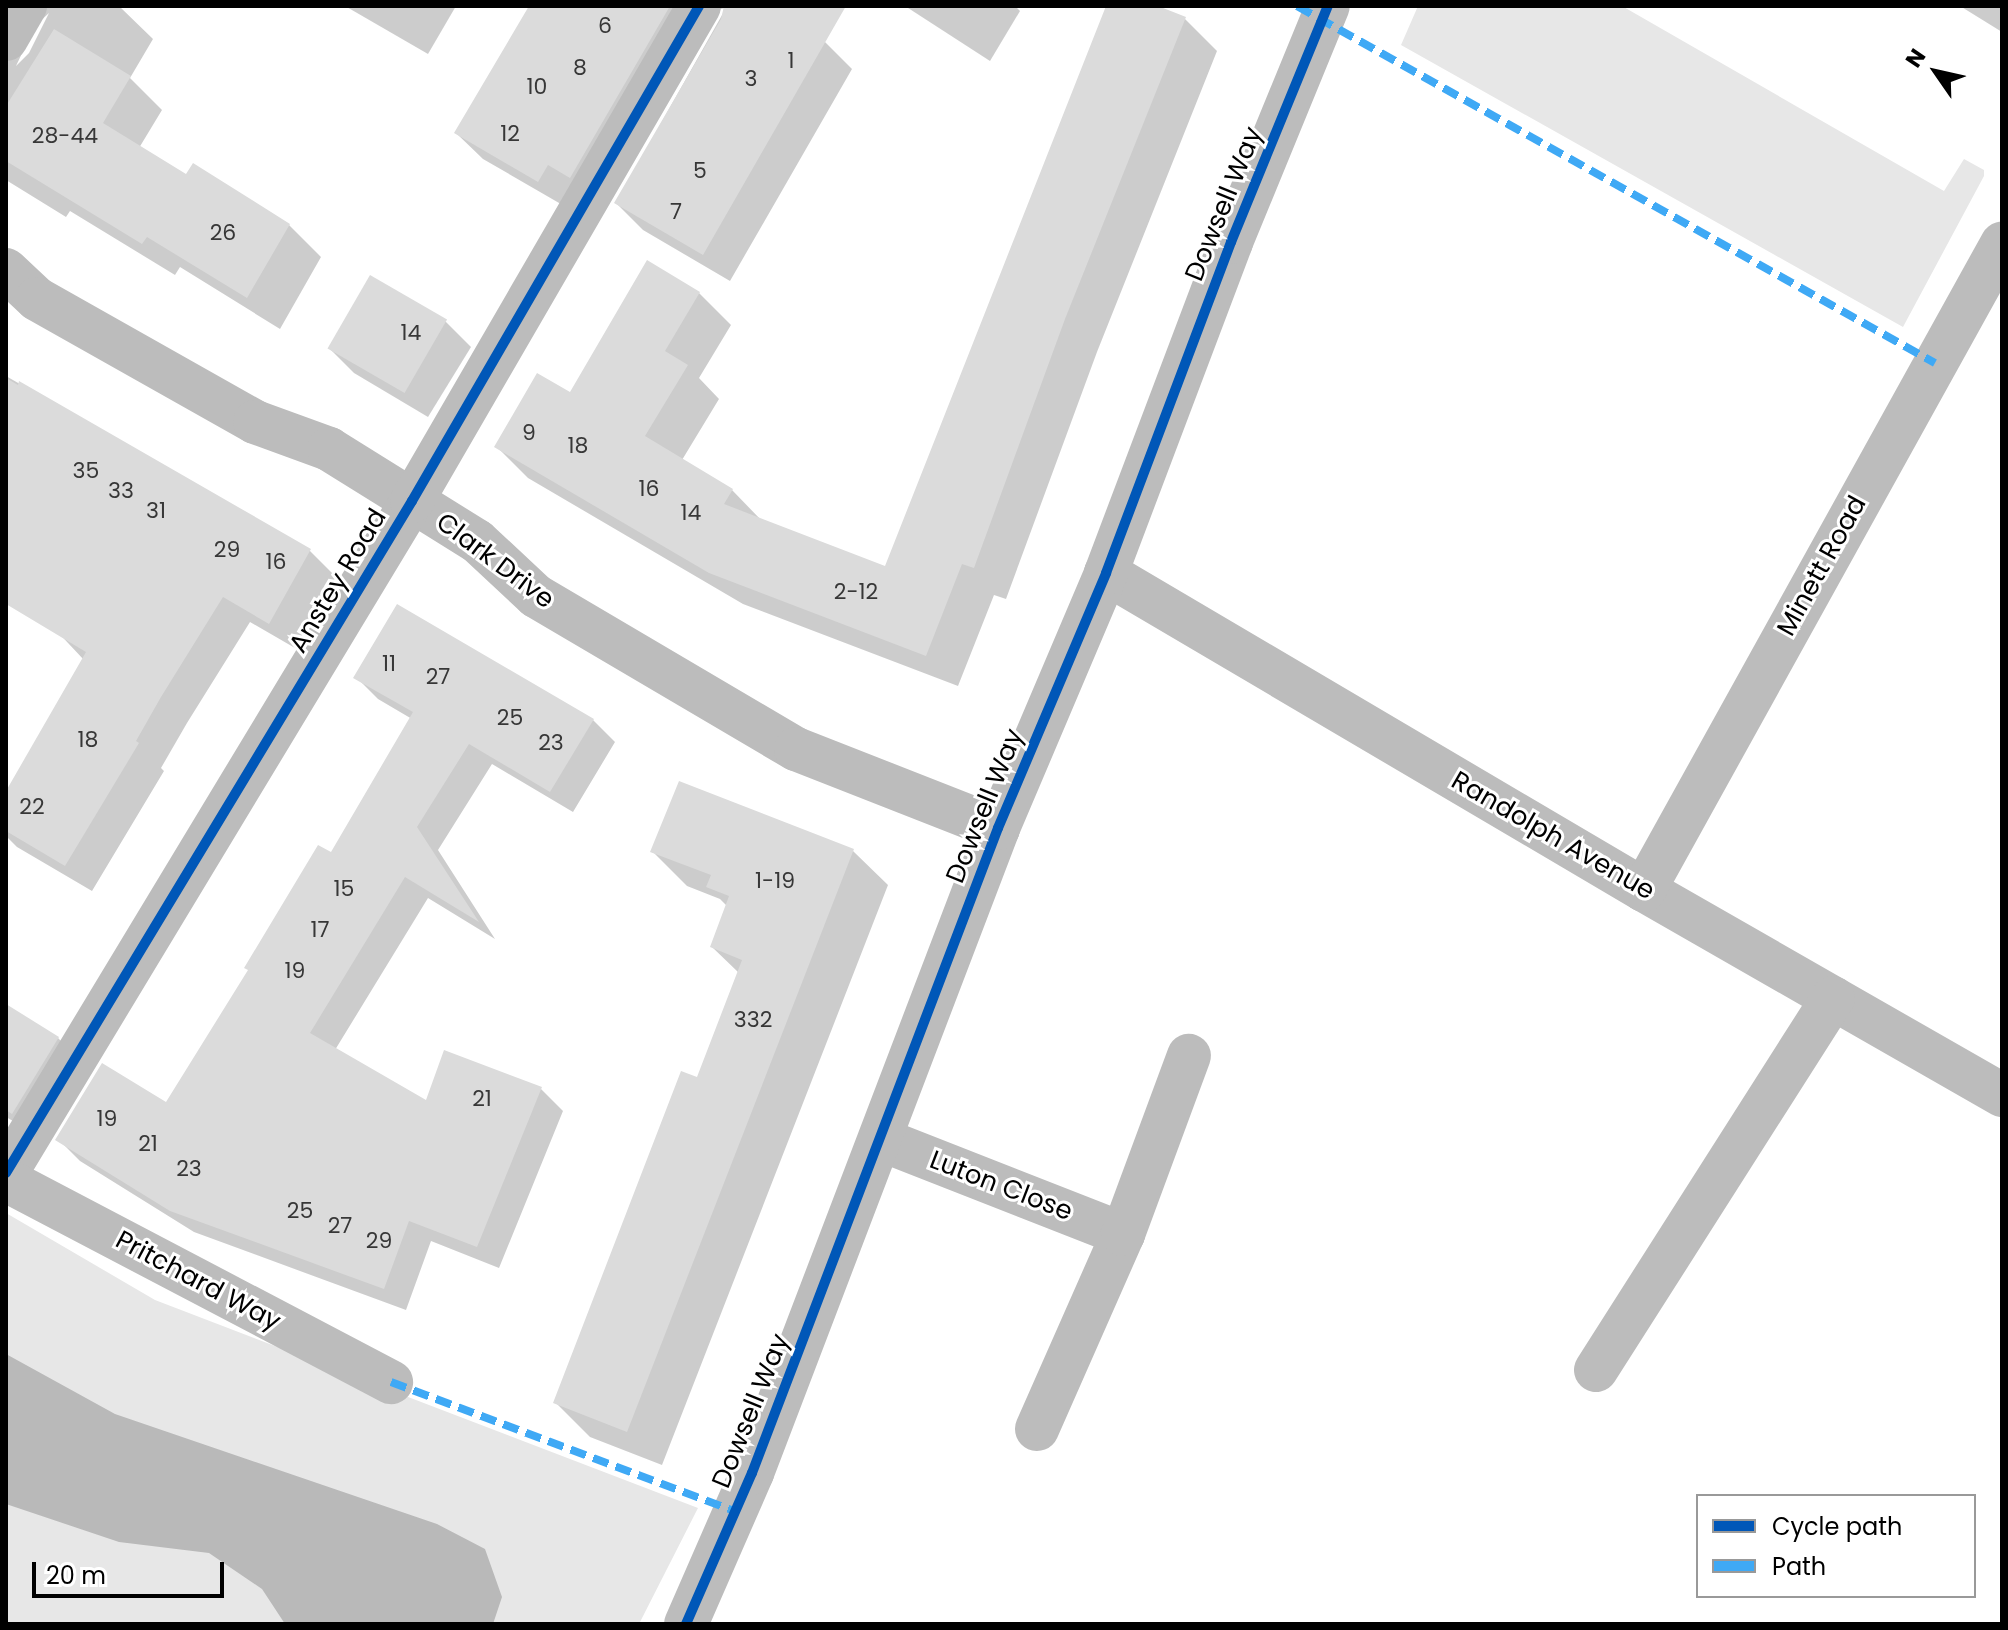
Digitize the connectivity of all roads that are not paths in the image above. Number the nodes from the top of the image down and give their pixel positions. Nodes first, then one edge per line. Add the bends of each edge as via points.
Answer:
1 (25, 6) edge
2 (699, 6) edge
3 (1328, 6) edge
4 (6, 39) edge
5 (2002, 244) edge
6 (6, 270) edge
7 (412, 501) junction
8 (1106, 573) junction
9 (998, 828) junction
10 (1644, 890) junction
11 (1833, 998) junction
12 (1189, 1056) dead end
13 (2002, 1095) edge
14 (880, 1139) junction
15 (6, 1173) edge
16 (6, 1180) edge
17 (1123, 1234) junction
18 (1596, 1370) dead end
19 (391, 1382) dead end
20 (1037, 1429) dead end
21 (686, 1624) edge

1 - 4 street
2 - 7 street, Anstey Road
3 - 8 street, Dowsell Way via 1231,242
5 - 10 street, Minett Road
6 - 7 street, Clark Drive via 37,299 255,422 329,449
7 - 9 street, Clark Drive via 477,541 536,596 796,749
7 - 15 street, Anstey Road
8 - 9 street, Dowsell Way
8 - 10 street, Randolph Avenue
9 - 14 street, Dowsell Way
10 - 11 street, Randolph Avenue
11 - 13 street, Randolph Avenue
11 - 18 street
12 - 17 street
14 - 17 street, Luton Close
14 - 21 street, Dowsell Way via 752,1473
16 - 19 street, Pritchard Way
17 - 20 street

